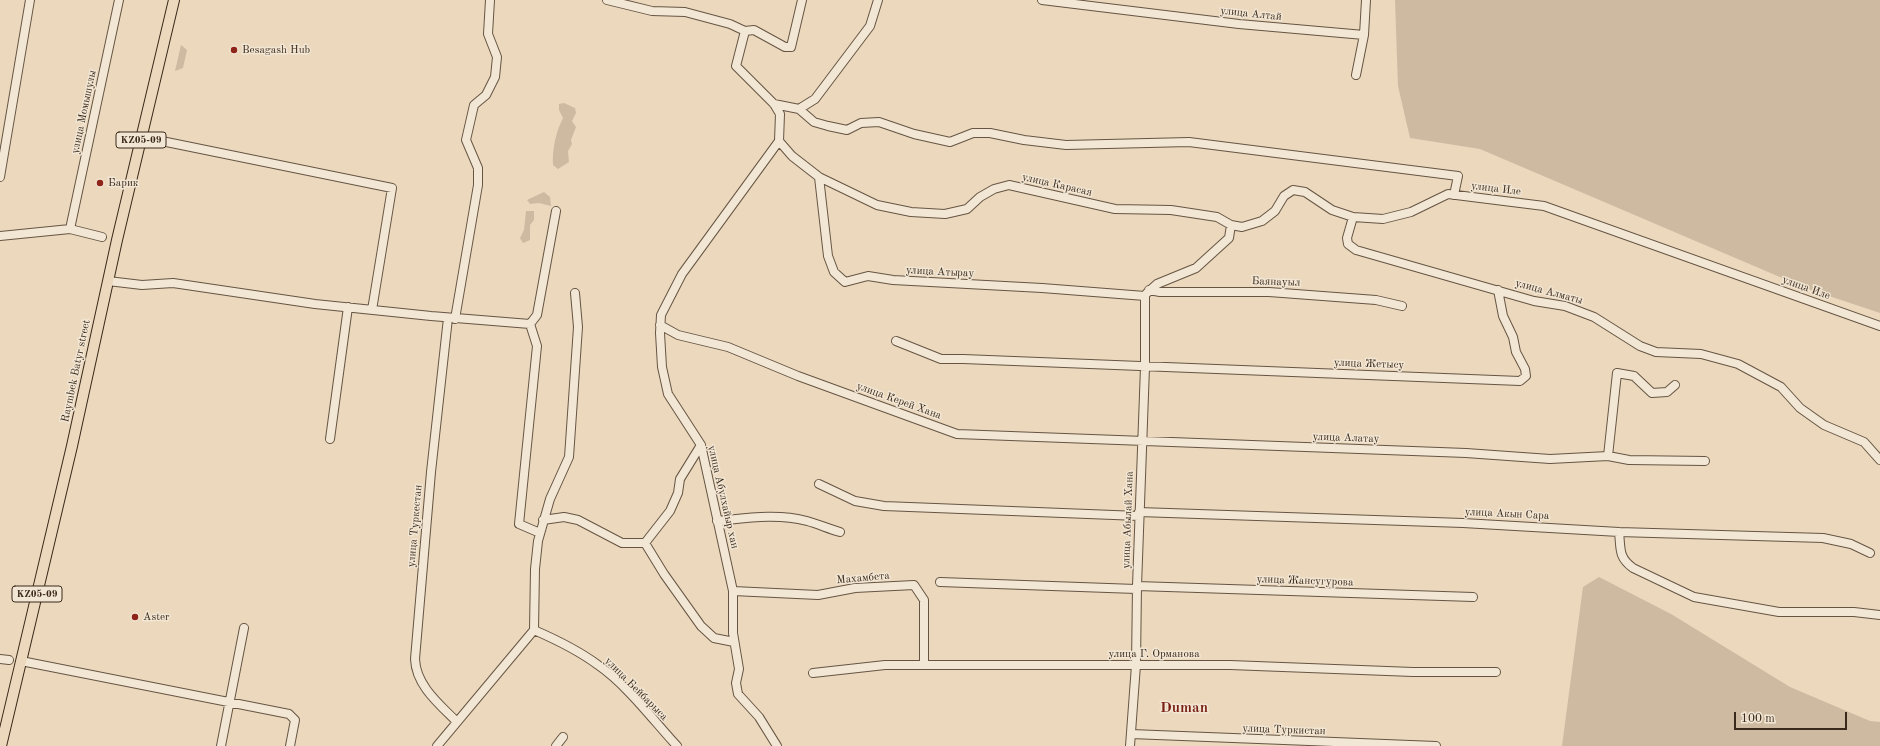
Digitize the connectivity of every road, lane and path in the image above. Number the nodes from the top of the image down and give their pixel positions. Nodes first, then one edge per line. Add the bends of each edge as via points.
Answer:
1 (30, 0) edge
2 (120, 0) edge
3 (174, 0) edge
4 (490, 0) edge
5 (607, 0) edge
6 (802, 0) edge
7 (878, 0) edge
8 (1042, 0) edge
9 (1115, 0) edge
10 (1366, 0) edge
11 (1114, 9) junction
12 (745, 31) junction
13 (1364, 35) junction
14 (1356, 75) dead end
15 (774, 104) junction
16 (799, 109) junction
17 (142, 136) junction
18 (779, 141) junction
19 (0, 177) edge
20 (819, 177) junction
21 (1454, 195) junction
22 (556, 211) dead end
23 (1353, 217) junction
24 (1231, 225) junction
25 (70, 229) junction
26 (0, 236) edge
27 (102, 237) dead end
28 (108, 281) junction
29 (1498, 290) junction
30 (575, 292) dead end
31 (1147, 293) junction
32 (1402, 306) dead end
33 (348, 307) junction
34 (372, 310) junction
35 (452, 318) junction
36 (530, 324) junction
37 (660, 325) junction
38 (1880, 326) edge
39 (896, 341) dead end
40 (1145, 367) junction
41 (1675, 385) dead end
42 (330, 439) dead end
43 (1142, 442) junction
44 (701, 445) junction
45 (1608, 456) junction
46 (1880, 460) edge
47 (1704, 461) dead end
48 (819, 484) dead end
49 (1139, 514) junction
50 (543, 520) junction
51 (717, 521) junction
52 (840, 532) dead end
53 (1619, 532) junction
54 (540, 533) junction
55 (645, 543) junction
56 (1870, 553) dead end
57 (940, 582) dead end
58 (1136, 587) junction
59 (733, 592) junction
60 (1473, 597) dead end
61 (1880, 615) edge
62 (244, 628) dead end
63 (534, 630) junction
64 (734, 642) junction
65 (0, 659) edge
66 (9, 660) dead end
67 (21, 661) junction
68 (924, 665) junction
69 (1136, 665) junction
70 (813, 672) dead end
71 (1496, 672) dead end
72 (229, 702) junction
73 (456, 721) junction
74 (1131, 734) junction
75 (563, 737) dead end
76 (0, 746) edge
77 (221, 746) edge
78 (290, 746) edge
79 (437, 746) edge
80 (556, 746) edge
81 (676, 746) edge
82 (777, 746) edge
83 (1130, 746) edge
84 (1436, 746) edge

1 - 19 street
2 - 25 street, улица Момышулы
3 - 17 main road, Raymbek Batyr street / KZ05-09
4 - 35 street, улица Туркестан via 488,34 497,57 495,77 486,95 474,105 466,140 478,168 478,185
5 - 12 street via 652,12 685,12 730,24
6 - 12 street via 791,46 785,47 754,30
7 - 16 street via 870,26 815,99
8 - 11 street, улица Алтай
9 - 11 street
10 - 13 street
11 - 13 street, улица Алтай
12 - 15 street via 736,66
13 - 14 street
15 - 16 street
15 - 18 street via 780,114
16 - 21 street via 814,122 828,126 847,130 862,123 879,122 914,134 950,142 974,133 990,132 1024,140 1066,145 1189,142 1307,156 1458,176
17 - 28 main road, Raymbek Batyr street / KZ05-09
17 - 34 street via 392,188
18 - 20 street, улица Карасая via 792,156
18 - 37 street, улица Абулхайыр хан via 682,274 661,315
20 - 24 street, улица Карасая via 877,205 911,212 945,214 966,209 994,189 1009,185 1115,209 1171,210 1217,218
20 - 31 street, улица Атырау via 828,256 834,272 845,282 868,276 893,280
21 - 23 street, улица Иле via 1448,194 1412,212 1383,218
21 - 38 street, улица Иле via 1544,206
22 - 36 street via 537,315
23 - 24 street, улица Иле via 1332,210 1305,192 1293,190 1284,196 1275,211 1262,221 1242,226
23 - 29 street, улица Алматы via 1348,244 1356,250
24 - 31 street via 1229,238 1196,268 1157,284
25 - 26 street
25 - 27 street
28 - 33 street via 142,285 173,283
28 - 67 main road, Raymbek Batyr street / KZ05-09
29 - 40 street, улица Жетысу via 1503,316 1525,369 1526,376 1520,381
29 - 46 street, улица Алматы via 1534,301 1565,306 1594,317 1640,346 1656,352 1701,354 1738,364 1781,387 1800,408 1824,425 1864,442
30 - 50 street via 578,327 568,457
31 - 32 street, Баянауыл via 1269,292 1376,300
31 - 40 street, улица Абылай Хана
33 - 34 street
33 - 42 street
34 - 35 street
35 - 36 street
35 - 73 street, улица Туркестан via 431,472 415,659 419,678 433,698
36 - 54 street via 538,346 519,524
37 - 43 street, улица Керей Хана via 678,335 728,347 798,376 957,434
37 - 44 street, улица Абулхайыр хан via 662,367 668,394
39 - 40 street via 940,359
40 - 43 street, улица Абылай Хана
41 - 45 street via 1667,392 1652,393 1634,376 1617,373
43 - 45 street, улица Алатау via 1466,453 1550,459
43 - 49 street, улица Абылай Хана
44 - 51 street, улица Абулхайыр хан
44 - 55 street via 680,479 678,493 670,511
45 - 47 street, улица Алатау via 1629,460
48 - 49 street, улица Акын Сара via 855,501 884,506
49 - 53 street, улица Акын Сара via 1471,523
49 - 58 street, улица Абылай Хана
50 - 54 street
50 - 55 street via 571,518 622,543
51 - 52 street via 761,516 784,517 807,521
51 - 59 street, улица Абулхайыр хан
53 - 56 street, улица Акын Сара via 1823,538 1851,544
53 - 61 street via 1624,561 1633,568 1694,597 1780,612 1854,612
54 - 63 street via 535,569
55 - 64 street via 701,626 714,638
57 - 58 street, улица Жансугурова
58 - 60 street, улица Жансугурова
58 - 69 street, улица Абылай Хана
59 - 64 street, улица Абулхайыр хан
59 - 68 street, Махамбета via 818,595 854,588 914,585 924,600
62 - 72 street
63 - 73 street
63 - 81 street, улица Бейбарыса via 566,644 600,665
64 - 82 street, улица Абулхайыр хан via 739,669 736,683 738,694 759,717
65 - 66 street
67 - 72 street
67 - 76 main road, Raymbek Batyr street / KZ05-09
68 - 69 street, улица Г. Орманова
68 - 70 street, улица Г. Орманова via 885,665
69 - 71 street, улица Г. Орманова
69 - 74 street, улица Абылай Хана
72 - 77 street
72 - 78 street via 289,714 294,720
73 - 79 street
74 - 83 street, улица Абылай Хана
74 - 84 street, улица Туркистан
75 - 80 street

